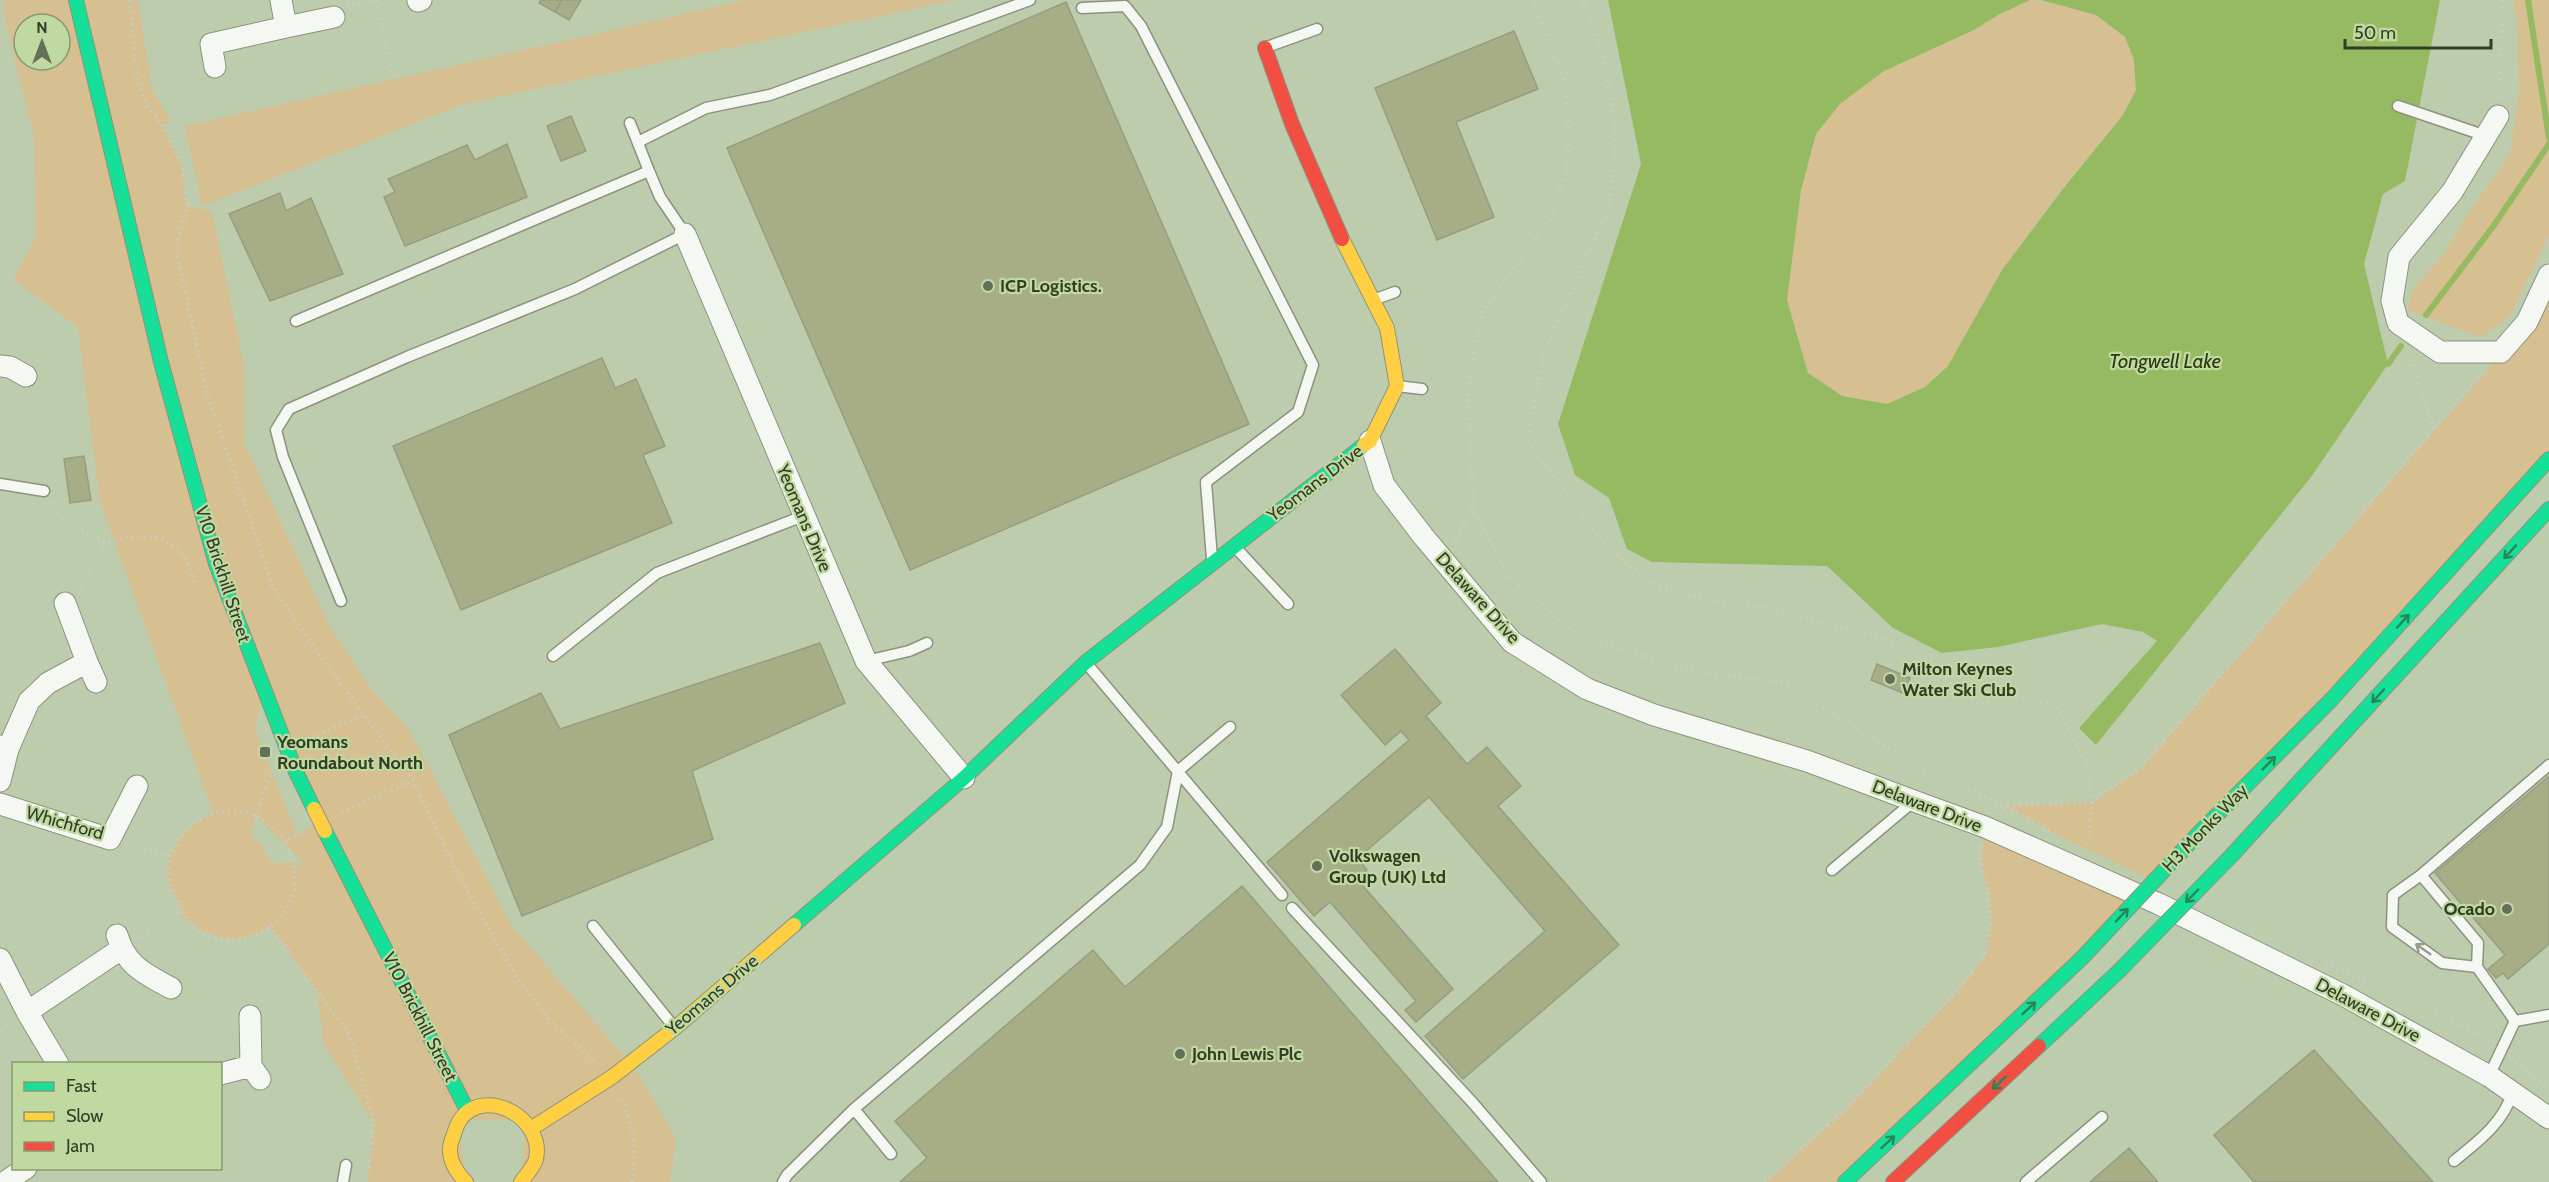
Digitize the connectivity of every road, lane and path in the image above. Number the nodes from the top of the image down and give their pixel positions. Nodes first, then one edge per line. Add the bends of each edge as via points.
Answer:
1 (76, 0) edge
2 (281, 0) edge
3 (376, 0) edge
4 (1030, 0) edge
5 (1533, 0) edge
6 (1583, 0) edge
7 (2503, 0) edge
8 (1082, 8) dead end
9 (334, 17) dead end
10 (286, 27) junction
11 (1317, 29) dead end
12 (1265, 48) joint
13 (215, 67) dead end
14 (393, 77) dead end
15 (2398, 106) dead end
16 (2498, 116) joint
17 (630, 123) dead end
18 (2486, 136) junction
19 (638, 142) junction
20 (649, 171) junction
21 (685, 234) junction
22 (2549, 275) edge
23 (1395, 292) dead end
24 (1373, 300) junction
25 (296, 321) dead end
26 (2405, 346) dead end
27 (2501, 352) junction
28 (0, 366) edge
29 (26, 376) dead end
30 (1397, 386) junction
31 (1422, 389) dead end
32 (2434, 429) junction
33 (1370, 441) junction
34 (2549, 459) edge
35 (0, 484) edge
36 (44, 491) joint
37 (1473, 509) junction
38 (2549, 509) edge
39 (803, 516) junction
40 (106, 543) junction
41 (1234, 546) junction
42 (1444, 561) junction
43 (1213, 562) junction
44 (197, 589) dead end
45 (341, 601) dead end
46 (65, 603) joint
47 (1288, 604) dead end
48 (927, 644) dead end
49 (553, 656) dead end
50 (866, 661) junction
51 (87, 662) junction
52 (1086, 662) junction
53 (96, 682) dead end
54 (364, 714) dead end
55 (1230, 727) dead end
56 (312, 737) dead end
57 (4, 747) edge
58 (2549, 765) edge
59 (1178, 771) junction
60 (963, 778) junction
61 (413, 780) dead end
62 (0, 781) edge
63 (276, 782) dead end
64 (137, 786) dead end
65 (1914, 801) junction
66 (2092, 802) junction
67 (0, 804) edge
68 (2006, 806) junction
69 (339, 814) dead end
70 (255, 816) junction
71 (293, 824) dead end
72 (1985, 827) junction
73 (308, 829) dead end
74 (297, 834) junction
75 (110, 839) junction
76 (286, 841) junction
77 (2086, 849) dead end
78 (170, 857) junction
79 (1832, 870) dead end
80 (2421, 875) junction
81 (1282, 895) dead end
82 (1292, 908) dead end
83 (182, 910) junction
84 (270, 926) junction
85 (593, 926) dead end
86 (119, 942) junction
87 (0, 959) edge
88 (2477, 967) junction
89 (171, 987) dead end
90 (27, 1012) junction
91 (2549, 1015) edge
92 (250, 1016) dead end
93 (2515, 1021) junction
94 (675, 1028) junction
95 (57, 1062) edge
96 (222, 1074) edge
97 (2490, 1076) junction
98 (2513, 1092) junction
99 (854, 1109) junction
100 (468, 1112) junction
101 (2102, 1117) dead end
102 (2549, 1118) edge
103 (532, 1128) junction
104 (891, 1154) dead end
105 (2454, 1161) dead end
106 (346, 1165) dead end
107 (23, 1170) edge
108 (457, 1180) edge
109 (5, 1182) edge
110 (343, 1182) edge
111 (367, 1182) edge
112 (521, 1182) edge
113 (783, 1182) edge
114 (1540, 1182) edge
115 (1765, 1182) edge
116 (1845, 1182) edge
117 (1893, 1182) edge
118 (2026, 1182) edge

1 - 100 street, V10 Brickhill Street, bridge via 161,362 216,564 296,772
2 - 10 street
3 - 14 path
4 - 19 lane via 770,95 706,108
5 - 37 path via 1565,82 1567,167 1552,215 1483,311 1468,385
6 - 66 path via 1602,55 1611,100 1615,162 1608,208 1544,353 1527,440 1605,545 1651,584 1711,601 1769,608 1885,639 1936,664 1959,697 1975,702 1983,704 2011,694 2057,706 2086,763
7 - 16 path
8 - 43 lane via 1125,6 1141,26 1313,365 1298,412 1206,482
9 - 10 street
10 - 13 street via 211,44
11 - 12 lane
12 - 24 street via 1292,124
15 - 18 lane
16 - 18 street
17 - 19 lane
18 - 27 street via 2452,192 2399,257 2392,301 2398,323 2440,352
19 - 20 lane
20 - 21 lane via 660,197
20 - 25 lane
21 - 39 street, Yeomans Drive
21 - 45 lane via 575,288 289,409 276,430
22 - 27 street via 2527,322
23 - 24 lane
24 - 30 street via 1387,327
26 - 32 path
27 - 32 path
28 - 29 street
30 - 31 lane
30 - 33 street, Yeomans Drive
32 - 66 path via 2141,768
33 - 41 street, Yeomans Drive
33 - 42 street, Delaware Drive via 1384,485
116 -> 34 street, H3 Monks Way, bridge via 2082,958 2331,700
35 - 36 lane
36 - 40 path via 64,520
37 - 42 path
37 - 68 path via 1510,578 1577,635 1684,669 1784,683 1923,770
38 -> 117 street, H3 Monks Way, bridge via 2233,854 2119,971
39 - 49 lane via 657,573
39 - 50 street, Yeomans Drive
40 - 44 path via 138,535 165,540 184,556
40 - 46 path via 76,594
41 - 43 street, Yeomans Drive
41 - 47 lane
42 - 65 street, Delaware Drive via 1512,642 1587,689 1654,715 1807,760
43 - 52 street, Yeomans Drive
46 - 51 street
48 - 50 lane
50 - 60 street, Yeomans Drive
51 - 53 street
51 - 57 street via 48,683 29,700
52 - 59 lane
52 - 60 street, Yeomans Drive
54 - 56 path
55 - 59 lane
57 - 62 street
58 - 80 lane
59 - 81 lane
59 - 99 lane via 1167,827 1140,865
60 - 94 street, Yeomans Drive
61 - 69 path
63 - 70 path via 272,772
64 - 75 street, Whichford
65 - 72 street, Delaware Drive
65 - 79 lane
66 - 68 path
66 - 77 path
67 - 75 street, Whichford
68 - 72 path
70 - 76 path
70 - 78 path via 234,811 213,814 194,823 179,838
71 - 74 path
72 - 97 street, Delaware Drive via 2169,909 2343,995
72 - 115 path via 1980,860 1991,923 1985,956 1846,1109
73 - 74 path
74 - 76 path
75 - 78 path
76 - 84 path via 295,883 289,904
78 - 83 path via 167,878
80 - 88 lane via 2478,943
88 -> 80 lane via 2442,963 2392,927 2393,895
82 - 114 lane
83 - 84 path via 198,931 218,939 239,939
83 - 86 path
84 - 111 path via 350,1036 374,1123
85 - 94 lane
86 - 89 street via 140,972
86 - 90 street
87 - 90 street
88 - 93 lane
90 - 95 street
91 - 93 lane
92 - 96 street via 255,1072
93 - 97 lane
94 - 103 street, Yeomans Drive via 612,1077
97 - 98 street, Delaware Drive
98 - 102 street, Delaware Drive
98 - 105 lane via 2492,1131
99 - 104 lane
99 - 113 lane
100 - 103 street via 483,1106 504,1106 520,1113
100 - 108 street via 452,1132 449,1147
101 - 118 lane
103 - 112 street via 536,1160
106 - 110 lane
107 - 109 street

